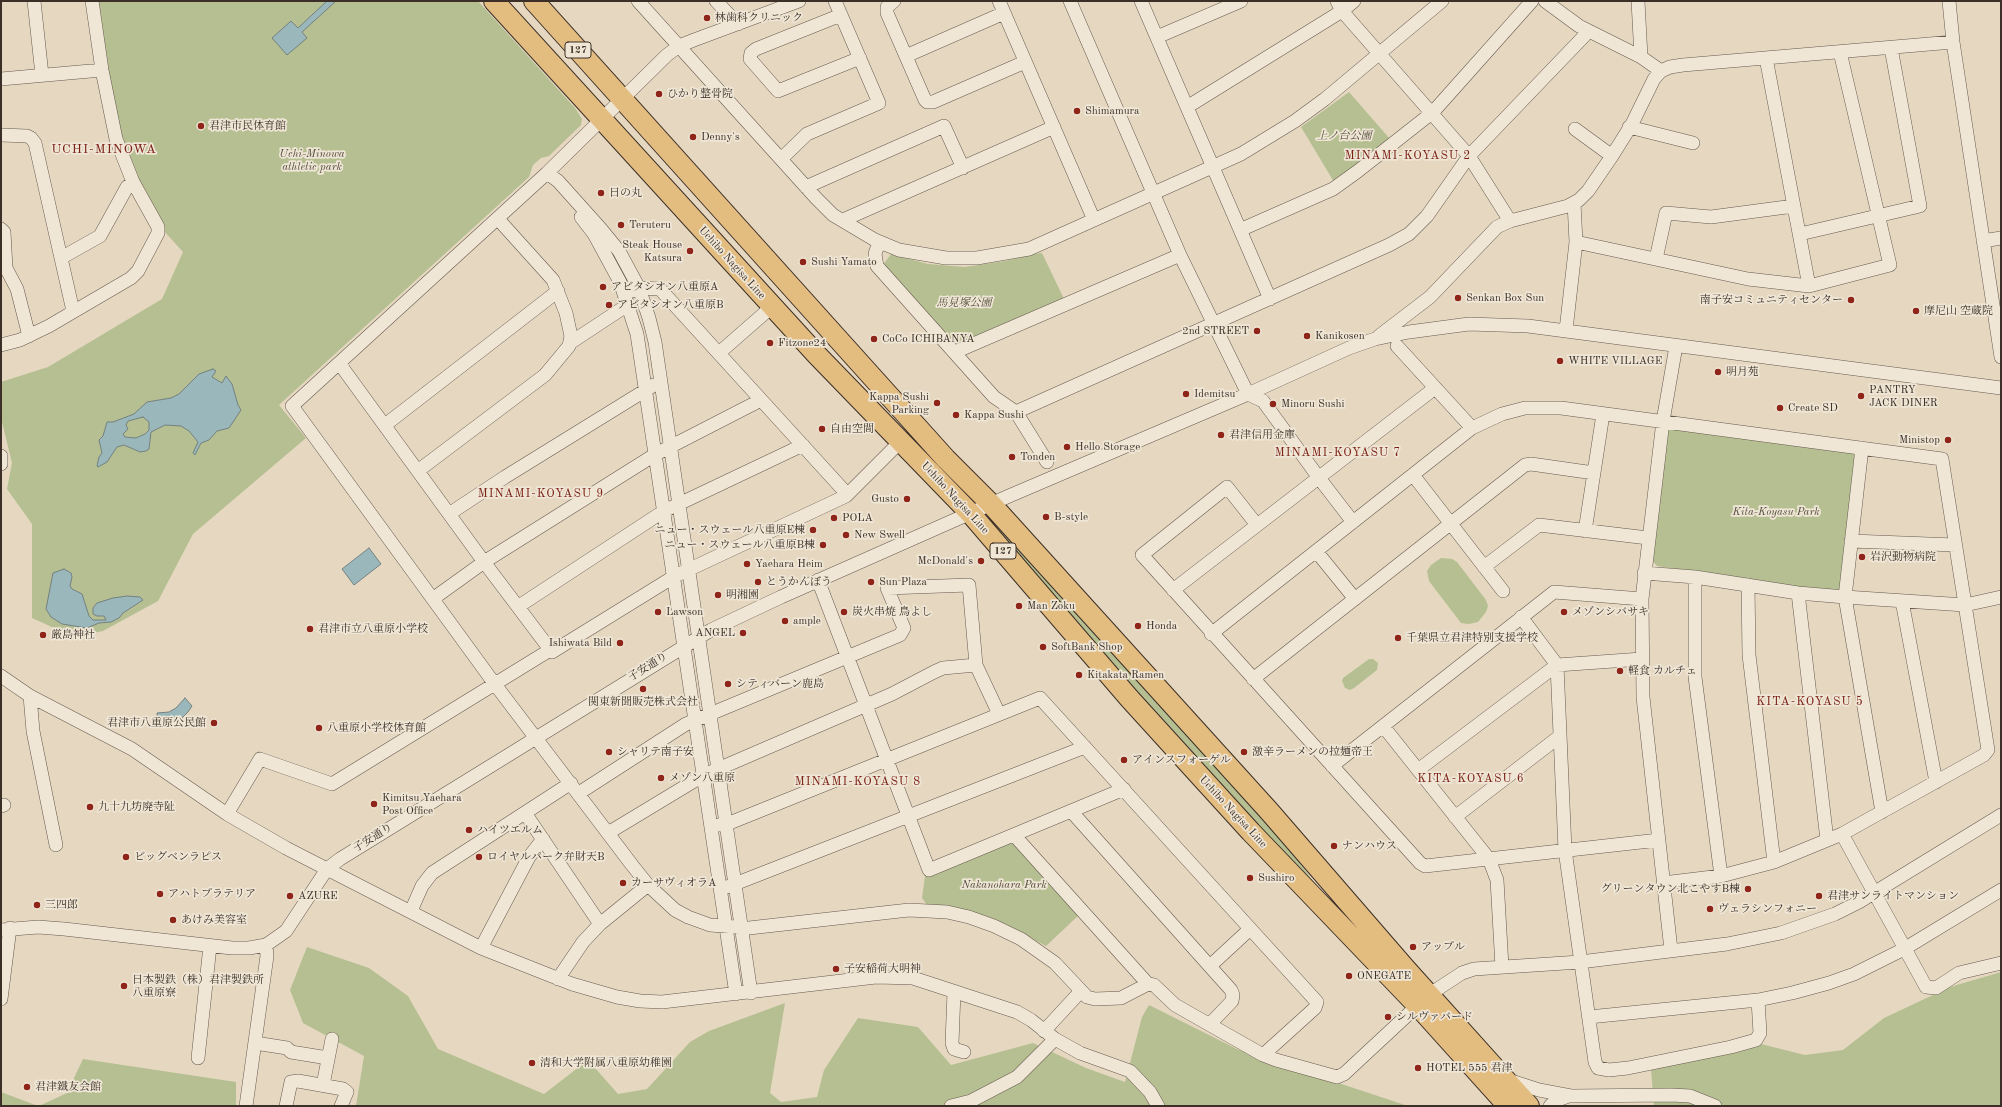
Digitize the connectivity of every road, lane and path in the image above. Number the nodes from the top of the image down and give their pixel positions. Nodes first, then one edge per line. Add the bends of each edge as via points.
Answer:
1 (34, 1) edge
2 (92, 1) edge
3 (494, 1) edge
4 (534, 1) edge
5 (638, 1) edge
6 (644, 1) edge
7 (716, 1) edge
8 (799, 1) edge
9 (835, 1) edge
10 (894, 1) edge
11 (1070, 1) edge
12 (1141, 1) edge
13 (1241, 1) edge
14 (1354, 1) edge
15 (1442, 1) edge
16 (1532, 1) edge
17 (1545, 1) edge
18 (1638, 1) edge
19 (1949, 1) edge
20 (1340, 6) edge
21 (1002, 7) edge
22 (841, 15) junction
23 (653, 17) junction
24 (738, 24) junction
25 (1589, 31) junction
26 (1157, 37) junction
27 (1953, 42) junction
28 (679, 46) junction
29 (1891, 48) junction
30 (1840, 52) junction
31 (1380, 53) junction
32 (906, 56) junction
33 (1641, 57) junction
34 (860, 58) junction
35 (1766, 58) junction
36 (1025, 62) junction
37 (102, 70) junction
38 (1661, 71) junction
39 (42, 75) junction
40 (1, 79) edge
41 (622, 100) junction
42 (1187, 107) junction
43 (1433, 112) junction
44 (601, 120) junction
45 (1629, 127) junction
46 (1054, 128) junction
47 (1575, 129) dead end
48 (1, 135) edge
49 (1693, 143) dead end
50 (1469, 156) junction
51 (1612, 156) junction
52 (780, 159) junction
53 (1213, 167) junction
54 (963, 168) junction
55 (547, 173) junction
56 (133, 182) junction
57 (806, 187) junction
58 (1153, 194) junction
59 (1574, 203) junction
60 (1794, 206) junction
61 (1878, 216) junction
62 (498, 219) junction
63 (842, 220) junction
64 (1094, 220) junction
65 (1510, 221) junction
66 (1, 229) edge
67 (1240, 230) junction
68 (1800, 234) junction
69 (2001, 238) edge
70 (1983, 241) junction
71 (879, 242) junction
72 (1576, 242) junction
73 (1180, 255) junction
74 (61, 258) junction
75 (1656, 259) junction
76 (1809, 286) junction
77 (639, 288) junction
78 (558, 292) junction
79 (627, 299) junction
80 (1270, 299) junction
81 (767, 310) dead end
82 (73, 311) junction
83 (1214, 323) junction
84 (1566, 330) junction
85 (29, 336) junction
86 (1375, 339) junction
87 (570, 342) junction
88 (1, 345) edge
89 (1397, 346) dead end
90 (1676, 346) junction
91 (955, 352) junction
92 (719, 353) junction
93 (2001, 357) edge
94 (339, 363) junction
95 (661, 382) junction
96 (647, 388) junction
97 (1436, 388) junction
98 (2001, 388) edge
99 (1248, 394) junction
100 (761, 400) junction
101 (1016, 412) junction
102 (1603, 414) junction
103 (1663, 421) junction
104 (385, 425) junction
105 (1472, 428) junction
106 (803, 445) junction
107 (670, 446) junction
108 (894, 448) dead end
109 (1862, 448) junction
110 (656, 454) junction
111 (1, 456) edge
112 (1047, 462) dead end
113 (1, 464) edge
114 (418, 470) junction
115 (1594, 473) junction
116 (1413, 475) junction
117 (1319, 478) junction
118 (847, 494) junction
119 (679, 503) junction
120 (991, 504) junction
121 (664, 511) junction
122 (449, 514) junction
123 (971, 514) junction
124 (1353, 522) junction
125 (1451, 524) junction
126 (1257, 525) junction
127 (1585, 531) junction
128 (1648, 538) junction
129 (1851, 541) junction
130 (1955, 544) junction
131 (1316, 551) junction
132 (484, 562) junction
133 (1484, 567) junction
134 (689, 569) junction
135 (1644, 573) junction
136 (675, 576) junction
137 (1696, 577) junction
138 (818, 580) junction
139 (1748, 585) junction
140 (1173, 590) junction
141 (1503, 591) dead end
142 (1798, 593) junction
143 (1845, 597) junction
144 (2001, 597) edge
145 (434, 598) junction
146 (1355, 599) junction
147 (1642, 600) junction
148 (1902, 601) junction
149 (1965, 605) junction
150 (519, 606) junction
151 (1521, 618) junction
152 (1212, 634) junction
153 (699, 637) junction
154 (684, 645) junction
155 (550, 650) junction
156 (847, 657) junction
157 (1642, 659) junction
158 (976, 665) junction
159 (1557, 665) junction
160 (1, 676) edge
161 (1252, 679) junction
162 (494, 683) junction
163 (30, 696) junction
164 (866, 706) junction
165 (710, 714) junction
166 (999, 714) junction
167 (696, 720) junction
168 (1383, 726) junction
169 (1560, 736) junction
170 (537, 737) junction
171 (1085, 747) junction
172 (887, 760) junction
173 (1332, 766) junction
174 (718, 769) junction
175 (1418, 770) junction
176 (704, 775) junction
177 (1936, 782) junction
178 (575, 788) junction
179 (1124, 789) junction
180 (1071, 811) junction
181 (1882, 812) junction
182 (525, 813) junction
183 (227, 814) junction
184 (2001, 815) edge
185 (908, 817) junction
186 (1455, 817) junction
187 (727, 824) junction
188 (712, 826) junction
189 (608, 832) junction
190 (1842, 834) junction
191 (1014, 835) junction
192 (543, 839) junction
193 (1658, 840) junction
194 (1827, 840) junction
195 (56, 845) dead end
196 (1565, 850) junction
197 (1489, 859) junction
198 (1774, 862) junction
199 (327, 869) junction
200 (1721, 876) junction
201 (1663, 883) junction
202 (648, 885) junction
203 (736, 885) junction
204 (721, 890) junction
205 (2001, 890) edge
206 (1874, 893) junction
207 (411, 911) junction
208 (600, 924) junction
209 (727, 927) junction
210 (742, 928) junction
211 (6, 929) edge
212 (1250, 929) junction
213 (266, 945) junction
214 (210, 946) junction
215 (481, 948) junction
216 (1904, 949) junction
217 (1671, 950) junction
218 (1580, 962) junction
219 (2001, 963) edge
220 (1210, 966) junction
221 (1502, 967) junction
222 (3, 972) edge
223 (558, 978) junction
224 (1148, 984) junction
225 (1080, 991) junction
226 (954, 992) junction
227 (751, 993) junction
228 (736, 994) junction
229 (1, 999) edge
230 (1424, 1000) junction
231 (1758, 1000) junction
232 (1589, 1018) junction
233 (1210, 1024) junction
234 (1044, 1031) junction
235 (332, 1039) dead end
236 (1055, 1039) junction
237 (255, 1043) junction
238 (964, 1052) dead end
239 (1263, 1055) junction
240 (198, 1058) dead end
241 (328, 1058) junction
242 (1504, 1078) junction
243 (323, 1085) junction
244 (1571, 1096) junction
245 (246, 1106) edge
246 (286, 1106) edge
247 (342, 1106) edge
248 (951, 1106) edge
249 (1158, 1106) edge
250 (1508, 1106) edge
251 (1529, 1106) edge
252 (1550, 1106) edge
253 (1714, 1106) edge

1 - 39 street
2 - 37 street
3 - 44 highway, Uchibo Nagisa Line / 127
4 - 41 highway, Uchibo Nagisa Line / 127
5 - 23 street
6 - 23 street
7 - 24 street
8 - 24 street
9 - 22 street
10 - 32 street via 886,10
11 - 58 street
12 - 26 street
13 - 26 street
14 - 20 street
15 - 31 street
16 - 43 street
17 - 25 street
18 - 33 street
19 - 27 street
20 - 31 street
20 - 42 street
21 - 32 street
21 - 36 street
22 - 34 street
22 - 34 street via 756,49 751,53 750,59 778,91
23 - 28 street
24 - 28 street
25 - 33 street
25 - 50 street
26 - 42 street
27 - 29 street
27 - 70 street
28 - 41 street
28 - 52 street
29 - 30 street
29 - 61 street via 1920,206
30 - 35 street
30 - 61 street
31 - 43 street
31 - 53 street via 1296,121 1241,154
32 - 36 street via 925,100 930,102
33 - 38 street
34 - 52 street via 879,104 807,134
35 - 38 street via 1683,65
35 - 60 street
36 - 46 street
37 - 39 street
37 - 56 street via 116,139
38 - 45 street via 1654,79
39 - 40 street
41 - 44 street
41 - 120 highway, Uchibo Nagisa Line / 127 via 946,459
42 - 53 street
43 - 50 street
43 - 67 street via 1333,189
44 - 55 street
44 - 123 highway, Uchibo Nagisa Line / 127 via 817,356
45 - 49 street
45 - 51 street
46 - 54 street
46 - 64 street
47 - 51 street
48 - 74 street via 27,136 35,144
50 - 65 street
50 - 80 street via 1426,216 1409,234
51 - 59 street via 1588,191
52 - 57 street
53 - 58 street
53 - 67 street
54 - 57 street via 944,126
54 - 63 street
55 - 62 street
55 - 77 street via 558,181 601,229 619,252
55 - 79 street via 594,234
56 - 74 street via 127,187 100,236
56 - 82 street via 158,227 158,233 138,271 131,278
57 - 63 street
58 - 64 street
58 - 73 street
59 - 65 street
59 - 72 street
60 - 68 street
60 - 75 street via 1711,217 1666,213
61 - 68 street
61 - 76 street via 1890,265
62 - 78 street via 553,280
62 - 94 street
63 - 71 street
64 - 71 street via 1029,249 977,258 920,255
65 - 86 street via 1497,227 1487,236 1430,297
66 - 85 street via 4,232 6,268 17,289
67 - 80 street
68 - 76 street
69 - 70 street
70 - 93 street
71 - 91 street via 875,254 877,266
72 - 75 street
72 - 84 street
73 - 83 street
73 - 91 street
74 - 82 street
75 - 76 street via 1748,279
77 - 79 street
77 - 92 street via 660,289
77 - 95 street via 655,342
78 - 87 street via 566,313
78 - 104 street
79 - 87 street
79 - 96 street via 637,334
80 - 83 street
81 - 92 street
82 - 85 street
83 - 99 street
83 - 101 street
84 - 86 street via 1469,324
84 - 90 street
85 - 88 street
86 - 99 street, 子安通り via 1349,348
87 - 114 street via 545,375
89 - 97 street
90 - 98 street
90 - 103 street
91 - 101 street via 994,396
92 - 100 street
94 - 104 street
94 - 145 street via 292,406
95 - 96 street
95 - 107 street
96 - 110 street
96 - 122 street
97 - 105 street
97 - 117 street
99 - 117 street via 1263,401
99 - 120 street, 子安通り
100 - 106 street
100 - 107 street
101 - 112 street
102 - 103 street
102 - 105 street via 1545,407 1525,408 1502,414
102 - 115 street
103 - 109 street
103 - 128 street
104 - 114 street
105 - 116 street
106 - 118 street
106 - 119 street
107 - 110 street
107 - 119 street
108 - 118 street
109 - 129 street
109 - 130 street via 1942,459
110 - 121 street
110 - 132 street
111 - 113 street
114 - 122 street
115 - 125 street via 1525,465
115 - 127 street
116 - 124 street
116 - 125 street
117 - 124 street
117 - 126 street
118 - 134 street
119 - 121 street
119 - 134 street
120 - 123 street, 子安通り
120 - 230 highway, Uchibo Nagisa Line / 127 via 1269,811 1405,968
121 - 136 street
121 - 150 street
122 - 132 street
123 - 138 street, 子安通り
123 - 230 highway, Uchibo Nagisa Line / 127 via 1129,698 1251,832
124 - 131 street
125 - 133 street
125 - 146 street
126 - 140 street
126 - 140 street via 1227,487 1142,554
127 - 128 street
127 - 133 street via 1539,525
128 - 135 street
129 - 130 street
129 - 143 street
130 - 149 street
131 - 146 street
131 - 152 street
132 - 145 street
132 - 150 street
133 - 141 street
134 - 136 street
134 - 153 street
135 - 137 street
135 - 147 street
136 - 154 street
136 - 155 street via 555,651
137 - 139 street
137 - 200 street via 1696,677
138 - 153 street, 子安通り
138 - 156 street
139 - 142 street
139 - 198 street via 1749,655
140 - 152 street
142 - 143 street
142 - 194 street
143 - 148 street
143 - 181 street
144 - 149 street
145 - 162 street
146 - 161 street
147 - 151 street via 1554,592
147 - 157 street
148 - 149 street
148 - 177 street
149 - 177 street via 1988,750 1984,755
150 - 155 street
151 - 159 street
151 - 168 street
152 - 161 street
153 - 154 street, 子安通り
153 - 165 street
154 - 167 street
154 - 170 street, 子安通り
155 - 162 street
156 - 158 street via 904,632 887,588 968,586
156 - 164 street
156 - 165 street
157 - 159 street
157 - 193 street via 1643,697
158 - 164 street via 943,668
158 - 166 street
159 - 169 street
159 - 175 street
160 - 163 street
161 - 173 street
162 - 170 street
162 - 183 street via 332,784 260,760
163 - 183 street via 132,749
163 - 195 street via 33,731
164 - 172 street
164 - 174 street
165 - 167 street
165 - 174 street
166 - 171 street via 1040,698
166 - 172 street
167 - 176 street
167 - 178 street
168 - 173 street
168 - 175 street
169 - 186 street
169 - 196 street
170 - 178 street
170 - 199 street, 子安通り
171 - 179 street
171 - 185 street
172 - 185 street
172 - 187 street
173 - 197 street via 1425,866
174 - 176 street
174 - 187 street
175 - 186 street
176 - 188 street
176 - 189 street
177 - 181 street
178 - 182 street
178 - 189 street
179 - 180 street
179 - 212 street
180 - 191 street
180 - 220 street
181 - 190 street
182 - 192 street
182 - 207 street via 432,873 422,886
183 - 199 street
184 - 206 street
185 - 191 street via 929,870
185 - 203 street
186 - 197 street
187 - 188 street
187 - 203 street
188 - 204 street
189 - 202 street
190 - 194 street
190 - 206 street
191 - 224 street
192 - 208 street
192 - 215 street via 529,857
193 - 196 street
193 - 201 street
194 - 198 street
196 - 197 street
196 - 218 street
197 - 221 street via 1497,880
198 - 200 street
199 - 207 street
199 - 213 street via 286,932
200 - 201 street
201 - 217 street
202 - 208 street
202 - 209 street via 662,900 688,917 710,925
203 - 204 street
203 - 210 street
204 - 209 street
205 - 216 street
206 - 216 street
206 - 217 street via 1835,914 1781,933 1727,944
207 - 215 street
208 - 223 street via 583,942
209 - 210 street
209 - 228 street
210 - 225 street via 909,910 947,912 994,926 1021,939 1055,963
210 - 227 street
211 - 214 street via 64,929
211 - 222 street
212 - 220 street
212 - 239 street via 1317,1002 1316,1008
213 - 214 street via 249,948
213 - 237 street via 267,956
214 - 240 street
215 - 223 street
216 - 219 street via 1923,984 1931,988 1936,988 1959,973
216 - 231 street via 1854,974 1829,983 1792,994
217 - 218 street
218 - 221 street
218 - 232 street
220 - 233 street via 1233,995 1232,1001
221 - 230 street via 1474,969 1462,973
222 - 229 street
223 - 228 street via 592,991 640,1001 662,1002
224 - 225 street via 1121,998 1095,999
224 - 233 street via 1154,985 1176,1005
225 - 234 street
226 - 227 street via 913,978 897,976
226 - 234 street via 1017,1012
226 - 238 street via 952,1043 954,1049
227 - 228 street
230 - 239 street via 1344,1074 1337,1077
230 - 242 highway, Uchibo Nagisa Line / 127
230 - 250 highway, Uchibo Nagisa Line / 127
231 - 232 street
231 - 232 street via 1760,1033 1756,1040 1616,1070 1601,1070 1595,1062
233 - 239 street
234 - 236 street
235 - 241 street
236 - 248 street via 1017,1077 972,1101
236 - 249 street via 1080,1053 1130,1070 1150,1092
237 - 241 street
237 - 245 street
241 - 243 street
242 - 244 street via 1539,1090
242 - 251 highway, Uchibo Nagisa Line / 127
243 - 246 street via 292,1082
243 - 247 street via 343,1088 347,1092
244 - 252 street via 1555,1101
244 - 253 street via 1690,1096

